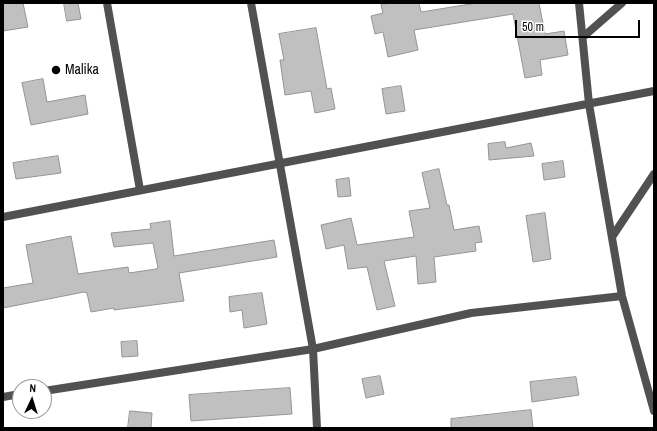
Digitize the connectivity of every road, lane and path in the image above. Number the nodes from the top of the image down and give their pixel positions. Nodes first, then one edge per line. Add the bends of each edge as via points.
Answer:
1 (107, 3) edge
2 (251, 3) edge
3 (579, 3) edge
4 (622, 3) edge
5 (583, 37) junction
6 (654, 91) edge
7 (589, 104) junction
8 (279, 164) junction
9 (654, 174) edge
10 (140, 190) junction
11 (3, 217) edge
12 (612, 237) junction
13 (622, 296) junction
14 (313, 349) junction
15 (52, 390) edge
16 (654, 411) edge
17 (317, 428) edge

1 - 10 street
2 - 8 street
3 - 5 street
4 - 5 street
5 - 7 street
6 - 7 street
7 - 8 street
7 - 12 street
8 - 10 street
8 - 14 street
9 - 12 street
10 - 11 street
12 - 13 street
13 - 14 street via 471,313
13 - 16 street
14 - 15 street
14 - 17 street

